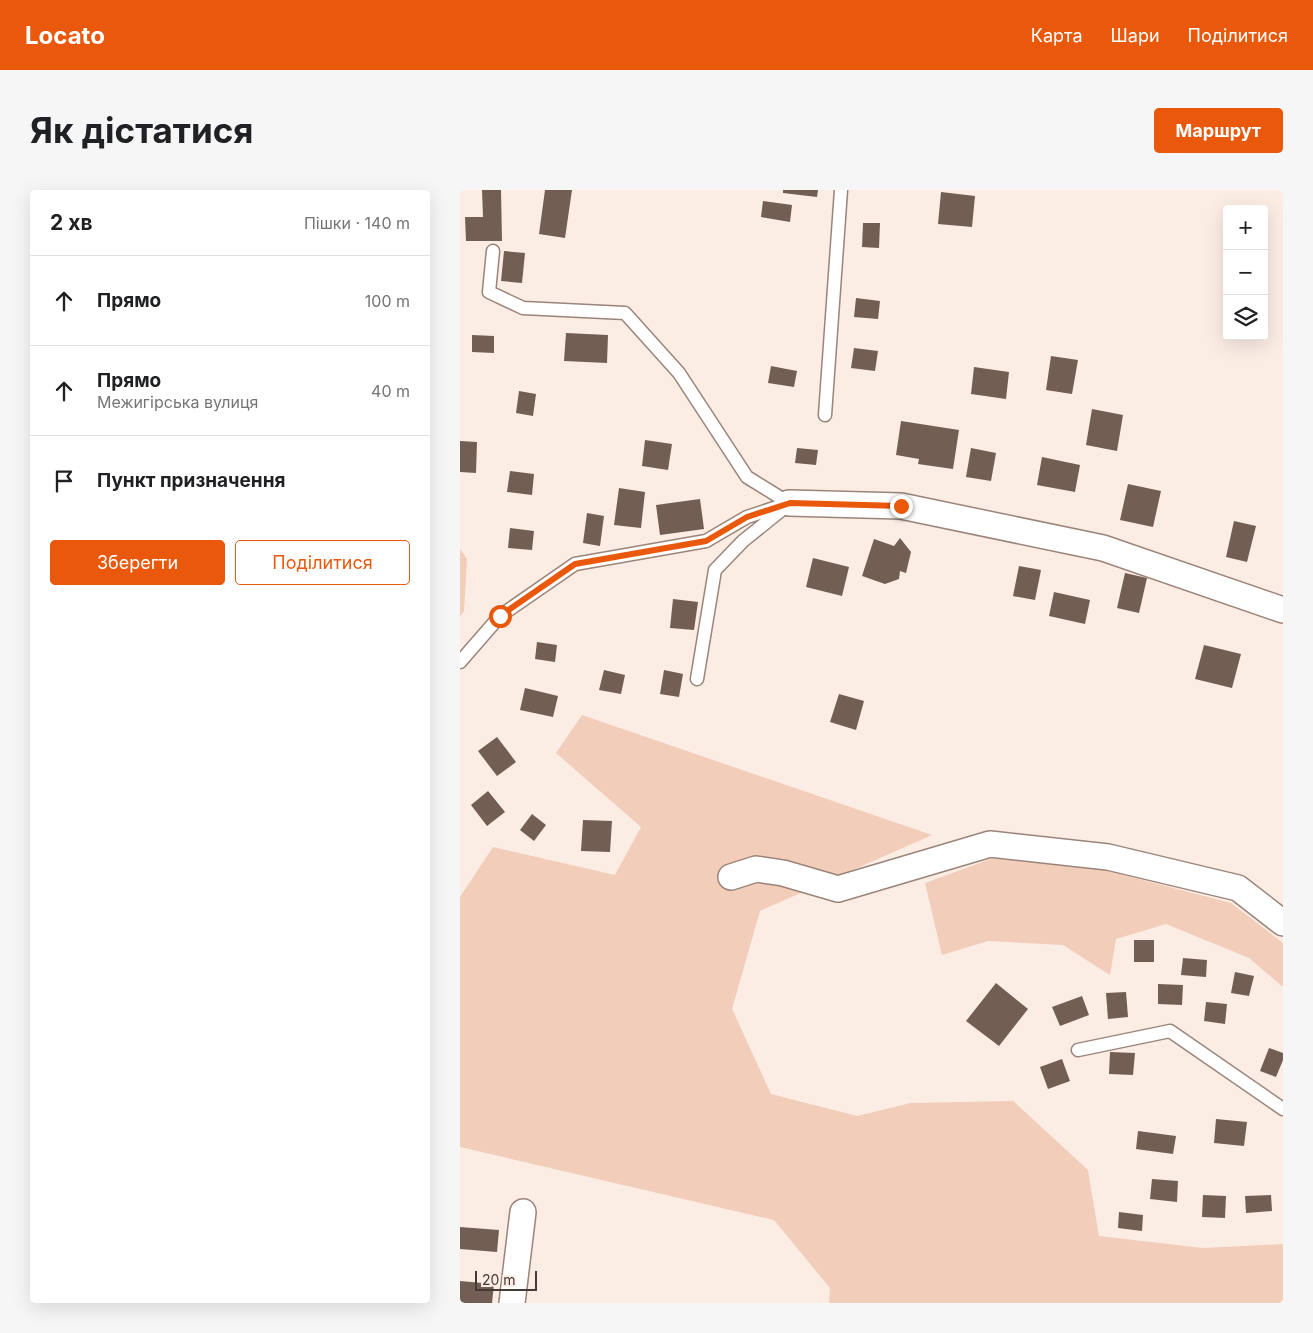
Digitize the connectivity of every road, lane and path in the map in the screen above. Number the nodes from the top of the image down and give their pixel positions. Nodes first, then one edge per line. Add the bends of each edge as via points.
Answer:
1 (841, 190) edge
2 (493, 251) dead end
3 (825, 415) dead end
4 (790, 503) junction
5 (1283, 610) edge
6 (460, 662) edge
7 (697, 679) dead end
8 (731, 877) dead end
9 (1283, 923) edge
10 (1078, 1050) dead end
11 (1283, 1109) edge
12 (523, 1212) dead end
13 (512, 1303) edge

1 - 3 lane
2 - 4 lane via 489,292 523,308 625,314 679,373 746,477
4 - 5 street via 901,506 1103,548
4 - 6 lane via 747,517 706,541 575,564 500,616
4 - 7 lane via 743,541 714,570
8 - 9 street via 756,869 765,870 838,889 990,844 1108,857 1238,888
10 - 11 lane via 1170,1031
12 - 13 street

